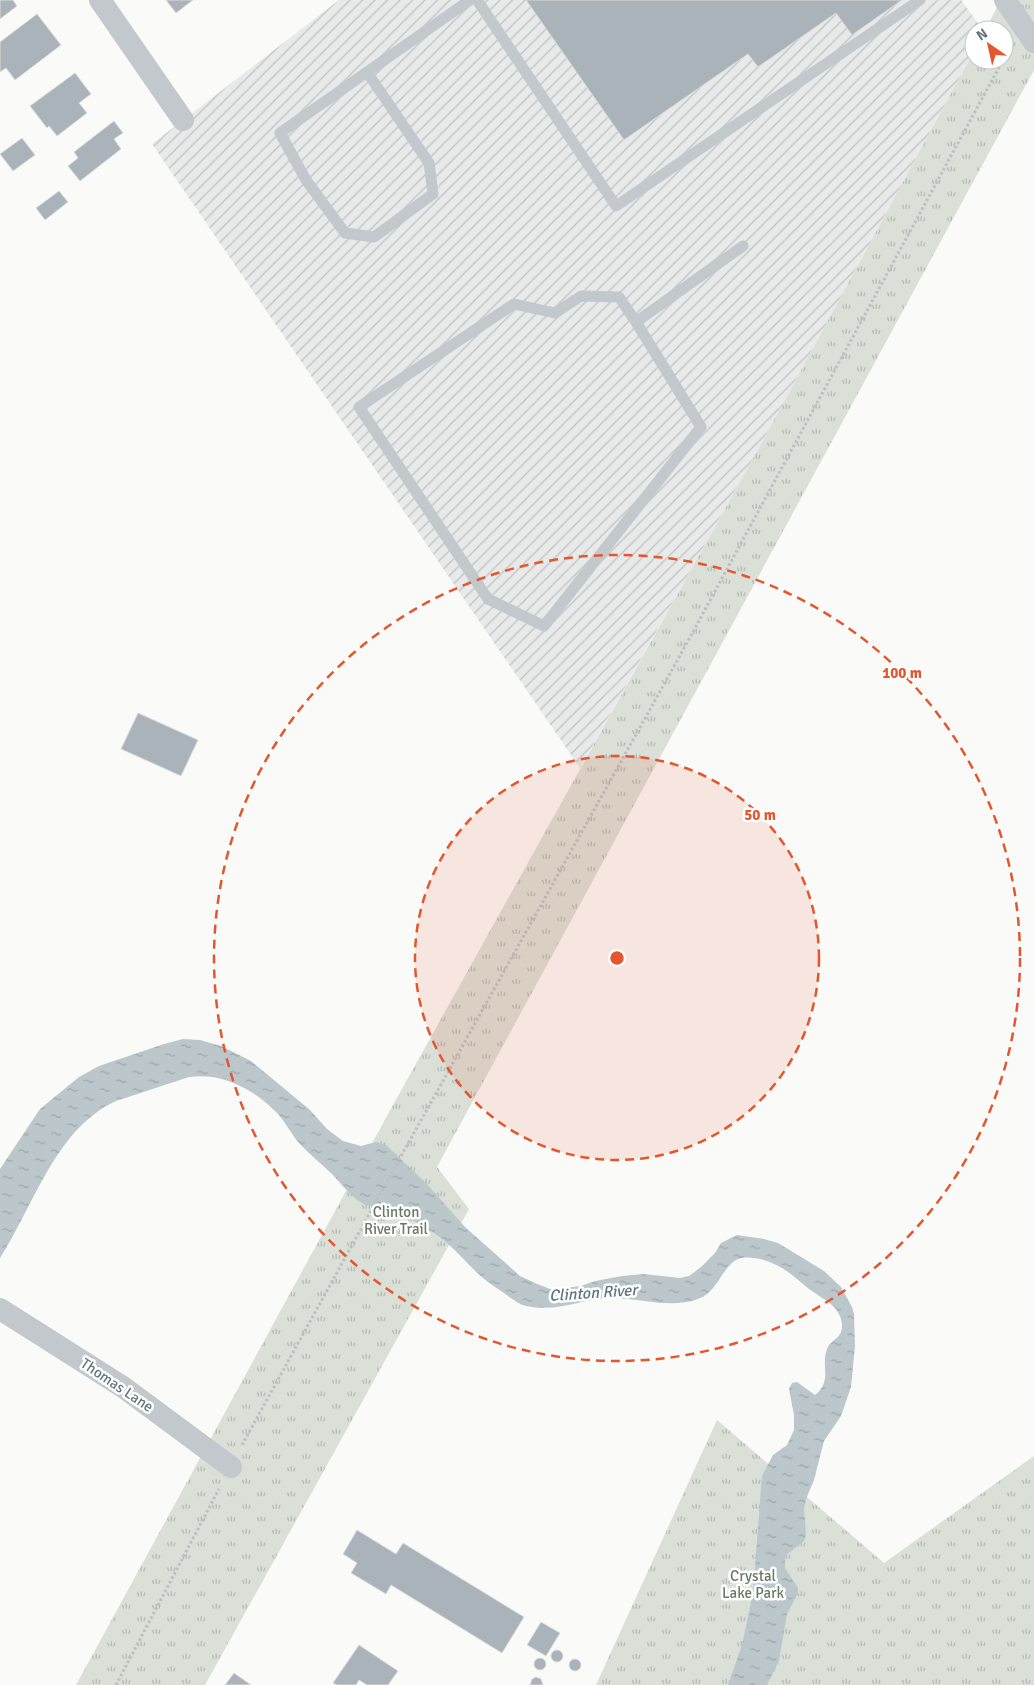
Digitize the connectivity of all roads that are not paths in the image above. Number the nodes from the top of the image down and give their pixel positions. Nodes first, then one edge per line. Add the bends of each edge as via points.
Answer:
1 (100, 0) edge
2 (470, 0) edge
3 (477, 0) edge
4 (920, 0) edge
5 (1005, 0) edge
6 (1034, 42) edge
7 (368, 72) junction
8 (183, 120) dead end
9 (743, 246) dead end
10 (636, 322) junction
11 (0, 1309) edge
12 (231, 1466) dead end

1 - 8 street
2 - 7 lane
3 - 4 lane via 616,206
5 - 6 street
7 - 7 lane via 280,133 306,180 345,233 374,237 433,194 429,163
9 - 10 lane
10 - 10 lane via 701,427 544,626 488,599 359,407 514,304 555,313 581,296 619,297
11 - 12 street, Thomas Lane via 123,1386

